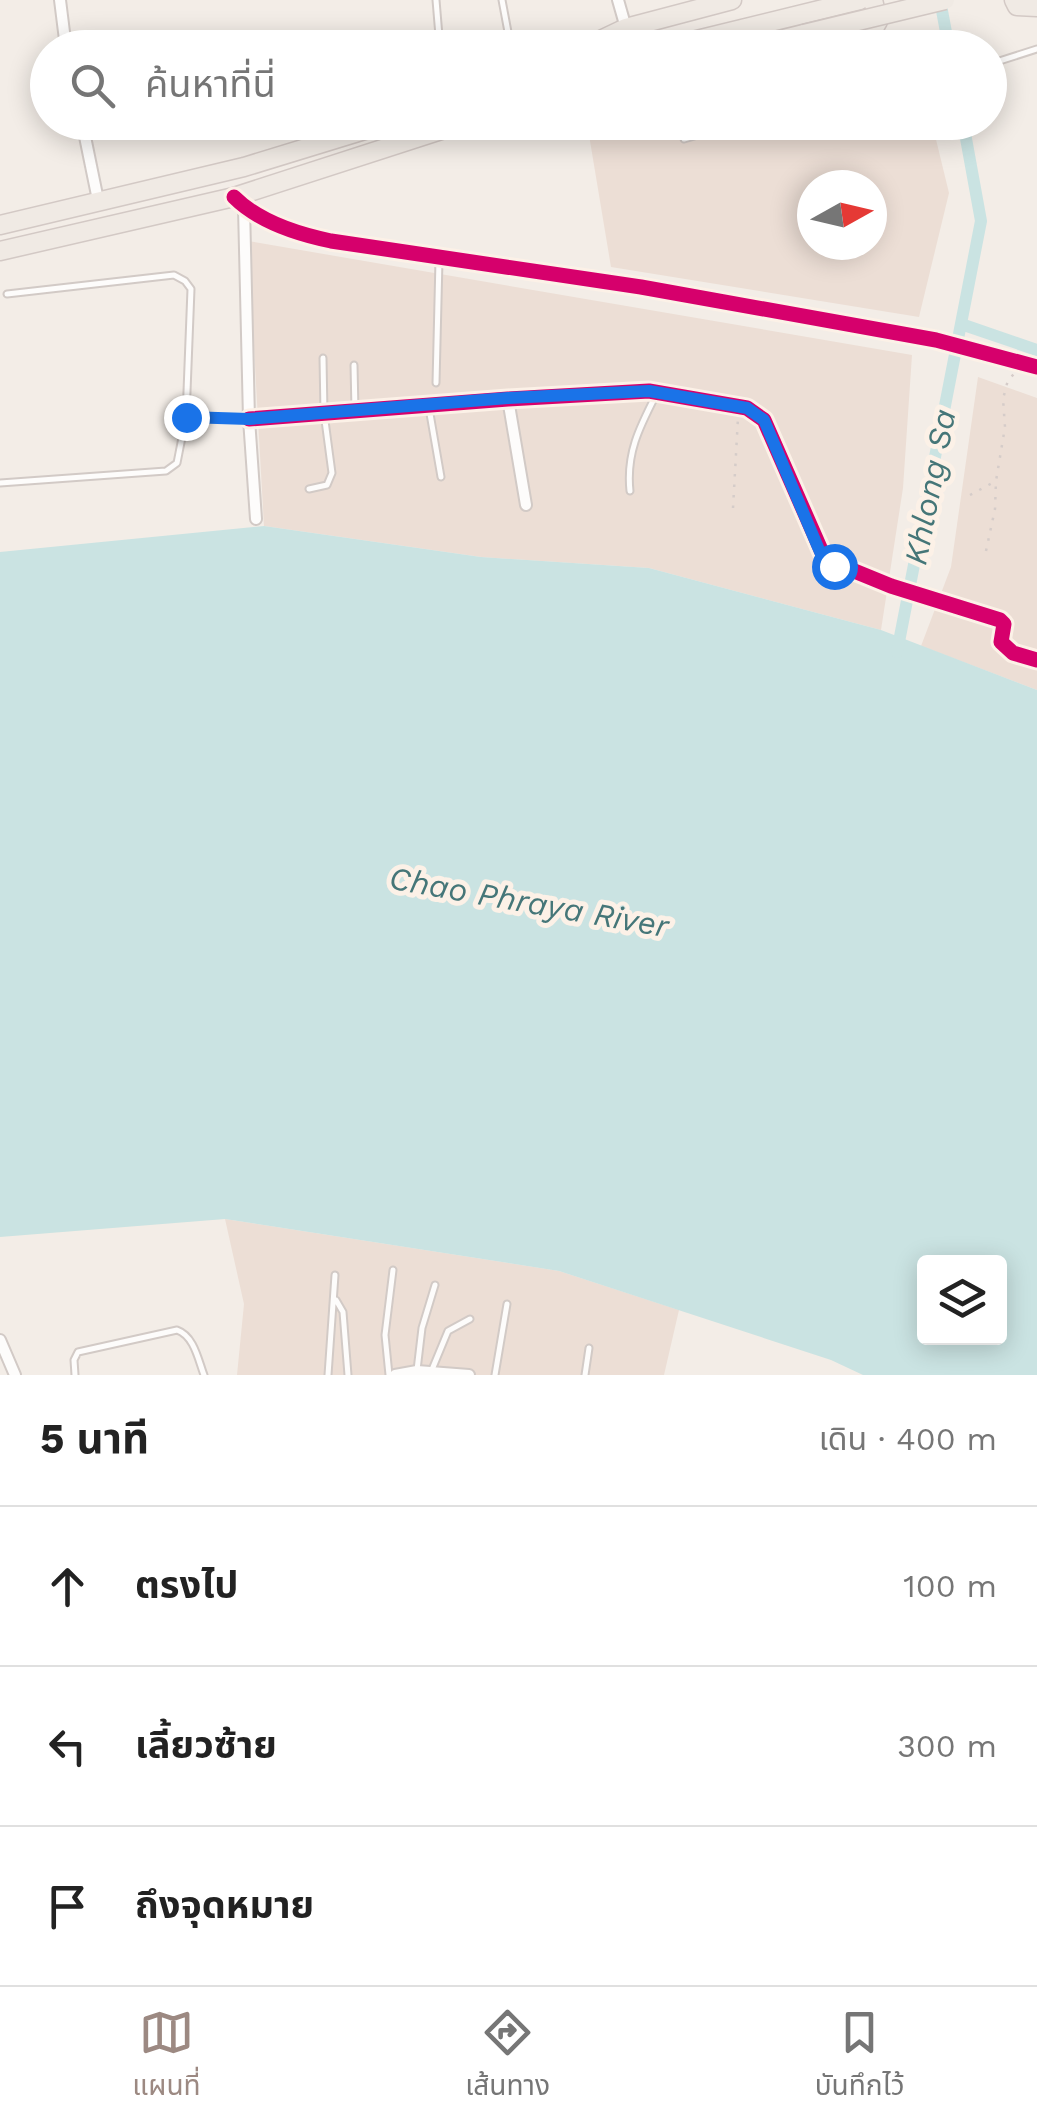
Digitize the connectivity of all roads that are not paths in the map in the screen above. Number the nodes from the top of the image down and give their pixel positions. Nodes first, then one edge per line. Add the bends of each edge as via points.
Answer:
1 (60, 0) edge
2 (436, 0) edge
3 (502, 0) edge
4 (618, 0) edge
5 (860, 0) edge
6 (873, 0) edge
7 (944, 0) edge
8 (1014, 0) edge
9 (723, 1) edge
10 (1037, 7) edge
11 (626, 28) junction
12 (64, 30) edge
13 (438, 30) edge
14 (508, 30) edge
15 (622, 30) edge
16 (737, 30) edge
17 (820, 30) edge
18 (873, 30) edge
19 (1037, 49) edge
20 (1007, 59) edge
21 (86, 140) edge
22 (332, 140) edge
23 (415, 140) edge
24 (98, 200) junction
25 (239, 202) junction
26 (0, 224) edge
27 (0, 250) edge
28 (440, 257) junction
29 (7, 294) dead end
30 (323, 358) dead end
31 (354, 365) dead end
32 (1037, 367) edge
33 (436, 383) dead end
34 (657, 392) junction
35 (508, 398) junction
36 (428, 405) junction
37 (355, 411) junction
38 (324, 413) junction
39 (186, 417) junction
40 (249, 419) junction
41 (441, 477) dead end
42 (0, 483) edge
43 (309, 489) dead end
44 (630, 491) dead end
45 (526, 505) dead end
46 (256, 519) dead end
47 (1037, 660) edge
48 (393, 1270) dead end
49 (335, 1274) dead end
50 (435, 1285) dead end
51 (335, 1299) junction
52 (507, 1304) dead end
53 (470, 1319) dead end
54 (0, 1340) edge
55 (588, 1348) dead end
56 (431, 1372) junction
57 (418, 1373) edge
58 (15, 1375) edge
59 (75, 1375) edge
60 (204, 1375) edge
61 (328, 1375) edge
62 (348, 1375) edge
63 (392, 1375) edge
64 (468, 1375) edge
65 (495, 1375) edge
66 (585, 1375) edge

1 - 12 street
2 - 13 lane
3 - 14 lane
4 - 11 street
5 - 16 main road
6 - 18 main road via 878,21
7 - 17 main road, bridge
8 - 10 main road
9 - 11 main road
11 - 15 main road
19 - 20 lane
21 - 24 street
22 - 24 main road
23 - 25 main road
24 - 26 main road
25 - 27 main road
25 - 28 street via 301,234
25 - 40 street
28 - 32 street via 936,340
28 - 33 lane
29 - 39 lane via 174,275 185,281 191,290
30 - 38 lane
31 - 37 lane
34 - 35 street
34 - 44 lane via 633,440
34 - 47 street via 747,408 764,420 825,560 1000,620 1005,648
35 - 36 street
35 - 45 street
36 - 37 street
36 - 41 lane
37 - 38 street
38 - 40 street
38 - 43 lane via 330,479
39 - 40 lane
39 - 42 lane via 173,468
40 - 46 street
48 - 63 lane via 385,1335
49 - 51 lane
50 - 57 lane
51 - 61 lane
51 - 62 lane via 343,1312
52 - 65 lane
53 - 56 lane via 448,1330
54 - 58 street
55 - 66 lane
56 - 57 street
56 - 64 street
57 - 63 street
59 - 60 lane via 78,1352 177,1330 190,1340

